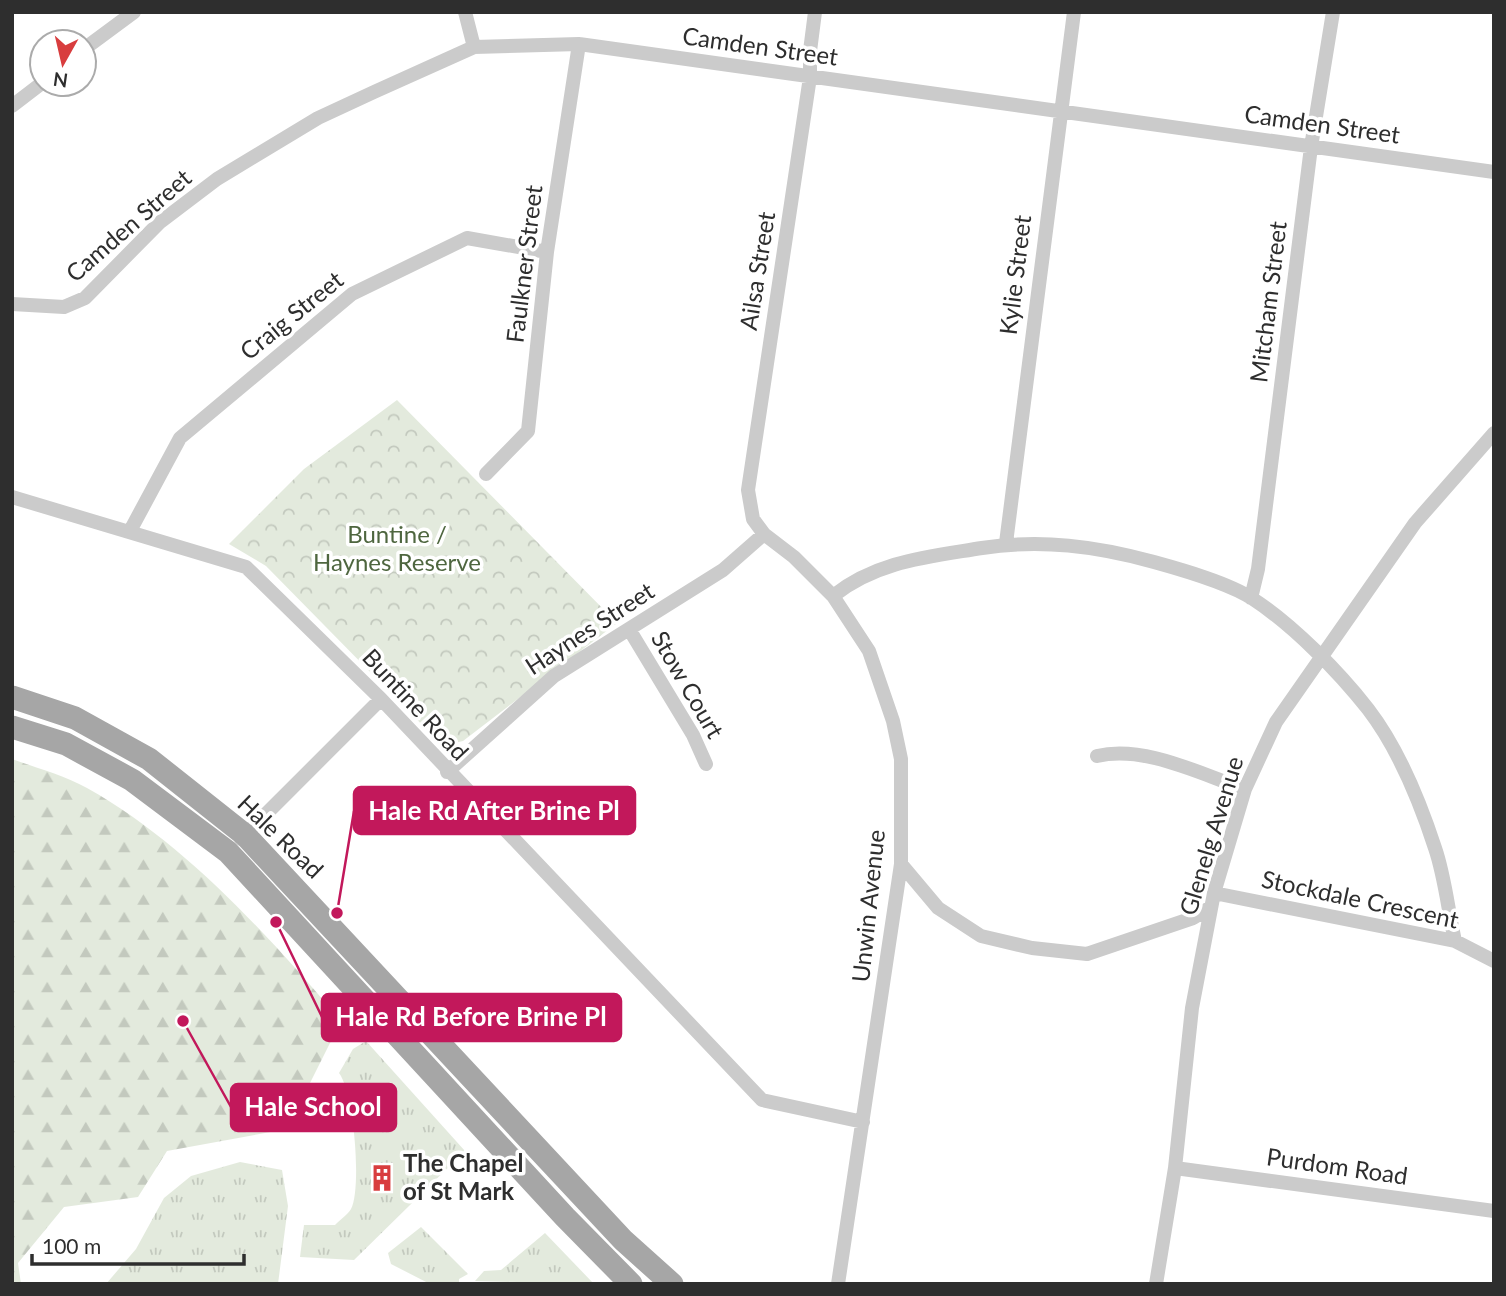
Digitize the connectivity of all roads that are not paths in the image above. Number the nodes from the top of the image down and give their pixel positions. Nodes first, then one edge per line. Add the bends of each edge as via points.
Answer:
1 (105, 12) edge
2 (134, 12) edge
3 (465, 12) edge
4 (816, 12) edge
5 (1074, 12) edge
6 (1333, 12) edge
7 (116, 25) junction
8 (98, 39) edge
9 (579, 44) junction
10 (474, 47) junction
11 (810, 77) junction
12 (28, 93) edge
13 (12, 106) edge
14 (1060, 111) junction
15 (1311, 147) junction
16 (1494, 172) edge
17 (547, 252) junction
18 (12, 304) edge
19 (1494, 433) edge
20 (486, 474) dead end
21 (12, 497) edge
22 (130, 531) junction
23 (764, 534) junction
24 (1006, 543) junction
25 (832, 596) junction
26 (1251, 598) junction
27 (629, 629) junction
28 (1321, 659) junction
29 (12, 697) edge
30 (381, 699) junction
31 (12, 727) edge
32 (1097, 756) dead end
33 (706, 764) dead end
34 (447, 772) junction
35 (1245, 789) junction
36 (245, 835) junction
37 (228, 852) junction
38 (901, 864) junction
39 (1212, 900) junction
40 (1455, 941) junction
41 (1494, 961) edge
42 (863, 1122) junction
43 (1175, 1168) junction
44 (1494, 1211) edge
45 (631, 1284) edge
46 (672, 1284) edge
47 (838, 1284) edge
48 (1156, 1284) edge

1 - 7 street
2 - 7 street
3 - 10 street
4 - 11 street, Ailsa Street
5 - 14 street, Kylie Street
6 - 15 street, Mitcham Street
7 - 8 street
9 - 10 street, Camden Street
9 - 11 street, Camden Street
9 - 17 street, Faulkner Street
10 - 18 street, Camden Street via 318,118 217,179 159,223 85,299 64,307
11 - 14 street, Camden Street
11 - 23 street, Ailsa Street via 748,490 753,519
12 - 13 street
14 - 15 street, Camden Street
14 - 24 street, Kylie Street
15 - 16 street, Camden Street
15 - 26 street, Mitcham Street
17 - 20 street, Faulkner Street via 527,431
17 - 22 street, Craig Street via 467,238 352,294 180,438
19 - 28 street, Glenelg Avenue via 1415,523
21 - 22 street, Buntine Road
22 - 30 street, Buntine Road via 246,567
23 - 25 street, Unwin Avenue
23 - 27 street, Haynes Street via 723,570
24 - 25 street via 893,564
24 - 26 street via 1104,549 1173,567
25 - 38 street, Unwin Avenue via 869,651 893,721 901,759
26 - 28 street
27 - 33 street, Stow Court
27 - 34 street, Haynes Street via 554,676
28 - 35 street, Glenelg Avenue via 1276,722
28 - 40 street via 1369,710 1401,766 1436,848
29 - 36 main road, Hale Road via 75,718 149,759
30 - 34 street, Buntine Road
30 - 36 street
31 - 37 main road, Hale Road via 66,744 132,780
32 - 35 street via 1118,751
34 - 42 street, Buntine Road via 762,1100
35 - 39 street, Glenelg Avenue
36 - 37 street
36 - 46 main road, Hale Road via 623,1240
37 - 45 main road, Hale Road
38 - 39 street via 938,908 970,929 1032,948 1087,954 1194,918
38 - 42 street, Unwin Avenue
39 - 40 street, Stockdale Crescent
39 - 43 street, Glenelg Avenue via 1192,1007
40 - 41 street, Stockdale Crescent
42 - 47 street, Unwin Avenue
43 - 44 street, Purdom Road
43 - 48 street, Glenelg Avenue

